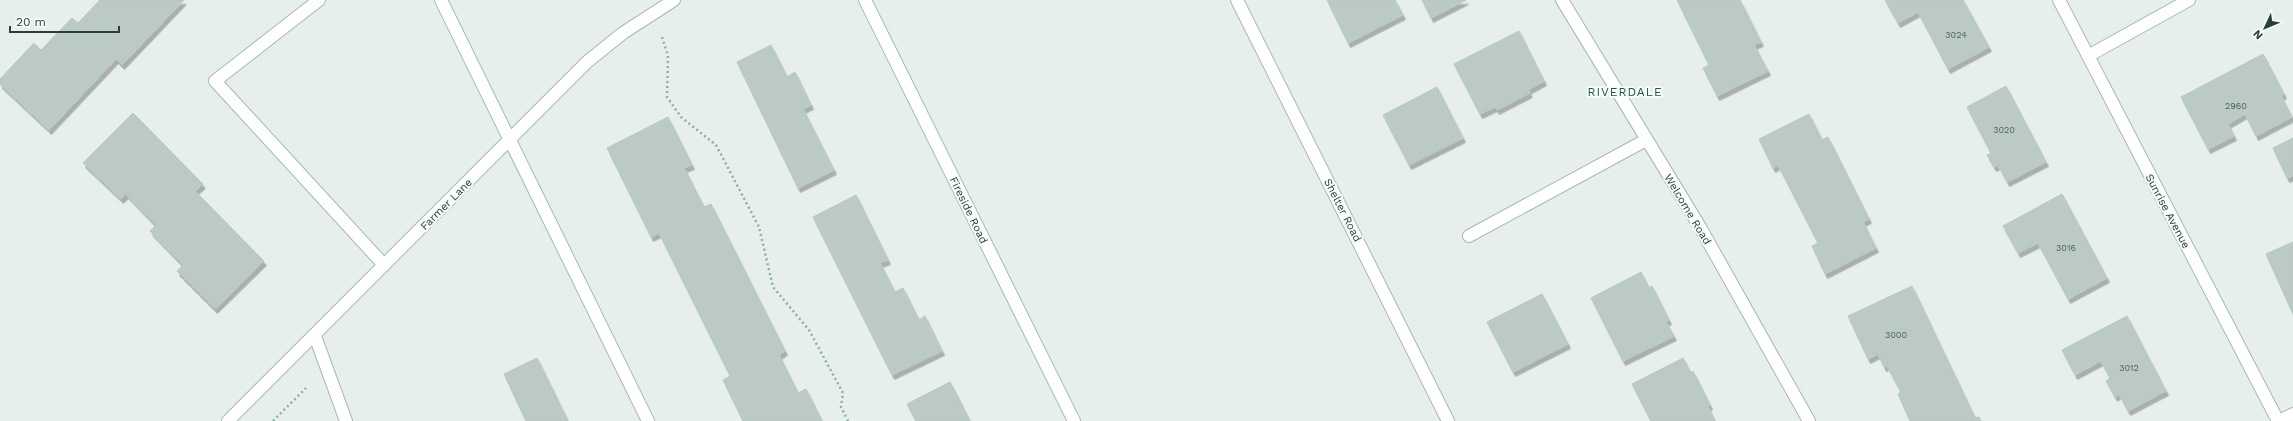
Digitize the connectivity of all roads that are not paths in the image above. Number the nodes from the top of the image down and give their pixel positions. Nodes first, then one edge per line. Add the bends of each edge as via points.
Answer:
1 (319, 0) edge
2 (441, 0) edge
3 (674, 0) edge
4 (865, 0) edge
5 (1237, 0) edge
6 (1562, 0) edge
7 (2059, 0) edge
8 (2189, 0) edge
9 (2088, 56) junction
10 (511, 139) junction
11 (1646, 140) junction
12 (1469, 236) dead end
13 (384, 266) junction
14 (315, 336) junction
15 (2293, 414) edge
16 (228, 421) edge
17 (346, 421) edge
18 (648, 421) edge
19 (1074, 421) edge
20 (1448, 421) edge
21 (1809, 421) edge
22 (2279, 421) edge

1 - 13 street via 215,81
2 - 10 street
3 - 10 street, Farmer Lane via 623,33 587,62
4 - 19 street, Fireside Road
5 - 20 street, Shelter Road
6 - 11 street, Welcome Road
7 - 9 street, Sunrise Avenue
8 - 9 street
9 - 22 street, Sunrise Avenue
10 - 13 street, Farmer Lane
10 - 18 street
11 - 12 street
11 - 21 street, Welcome Road via 1700,227
13 - 14 street, Farmer Lane
14 - 16 street, Farmer Lane
14 - 17 street
15 - 22 street

